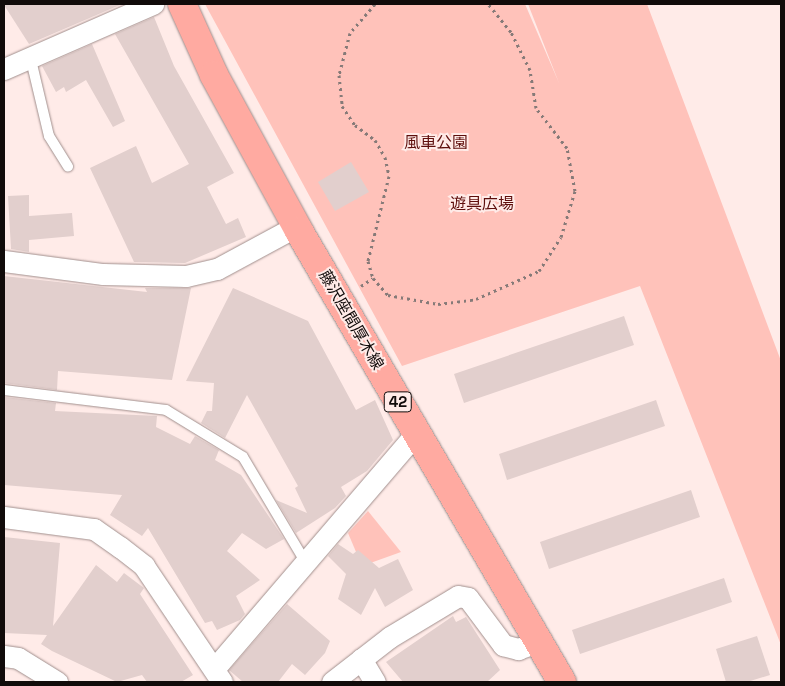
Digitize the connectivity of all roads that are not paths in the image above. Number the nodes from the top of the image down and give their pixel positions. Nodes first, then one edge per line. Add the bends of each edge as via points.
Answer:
1 (153, 4) edge
2 (182, 4) edge
3 (31, 60) junction
4 (4, 69) edge
5 (68, 167) dead end
6 (297, 226) junction
7 (4, 261) edge
8 (4, 390) edge
9 (416, 433) junction
10 (4, 518) edge
11 (306, 564) junction
12 (540, 641) junction
13 (4, 656) edge
14 (361, 659) junction
15 (218, 675) edge
16 (57, 682) edge
17 (332, 682) edge
18 (376, 682) edge
19 (562, 682) edge

1 - 3 street
2 - 6 main road, 藤沢座間厚木線 / 42 via 214,75
3 - 4 street
3 - 5 lane via 49,136
6 - 7 street via 217,269 186,276 103,274
6 - 9 main road, 藤沢座間厚木線 / 42
8 - 11 lane via 166,410 243,456
9 - 11 street
9 - 12 main road, 藤沢座間厚木線 / 42
10 - 15 street via 94,529 120,547 144,566
11 - 15 street
12 - 14 street via 518,649 503,645 468,598 458,596
12 - 19 main road, 藤沢座間厚木線 / 42
13 - 16 street via 18,658
14 - 17 street
14 - 18 street

